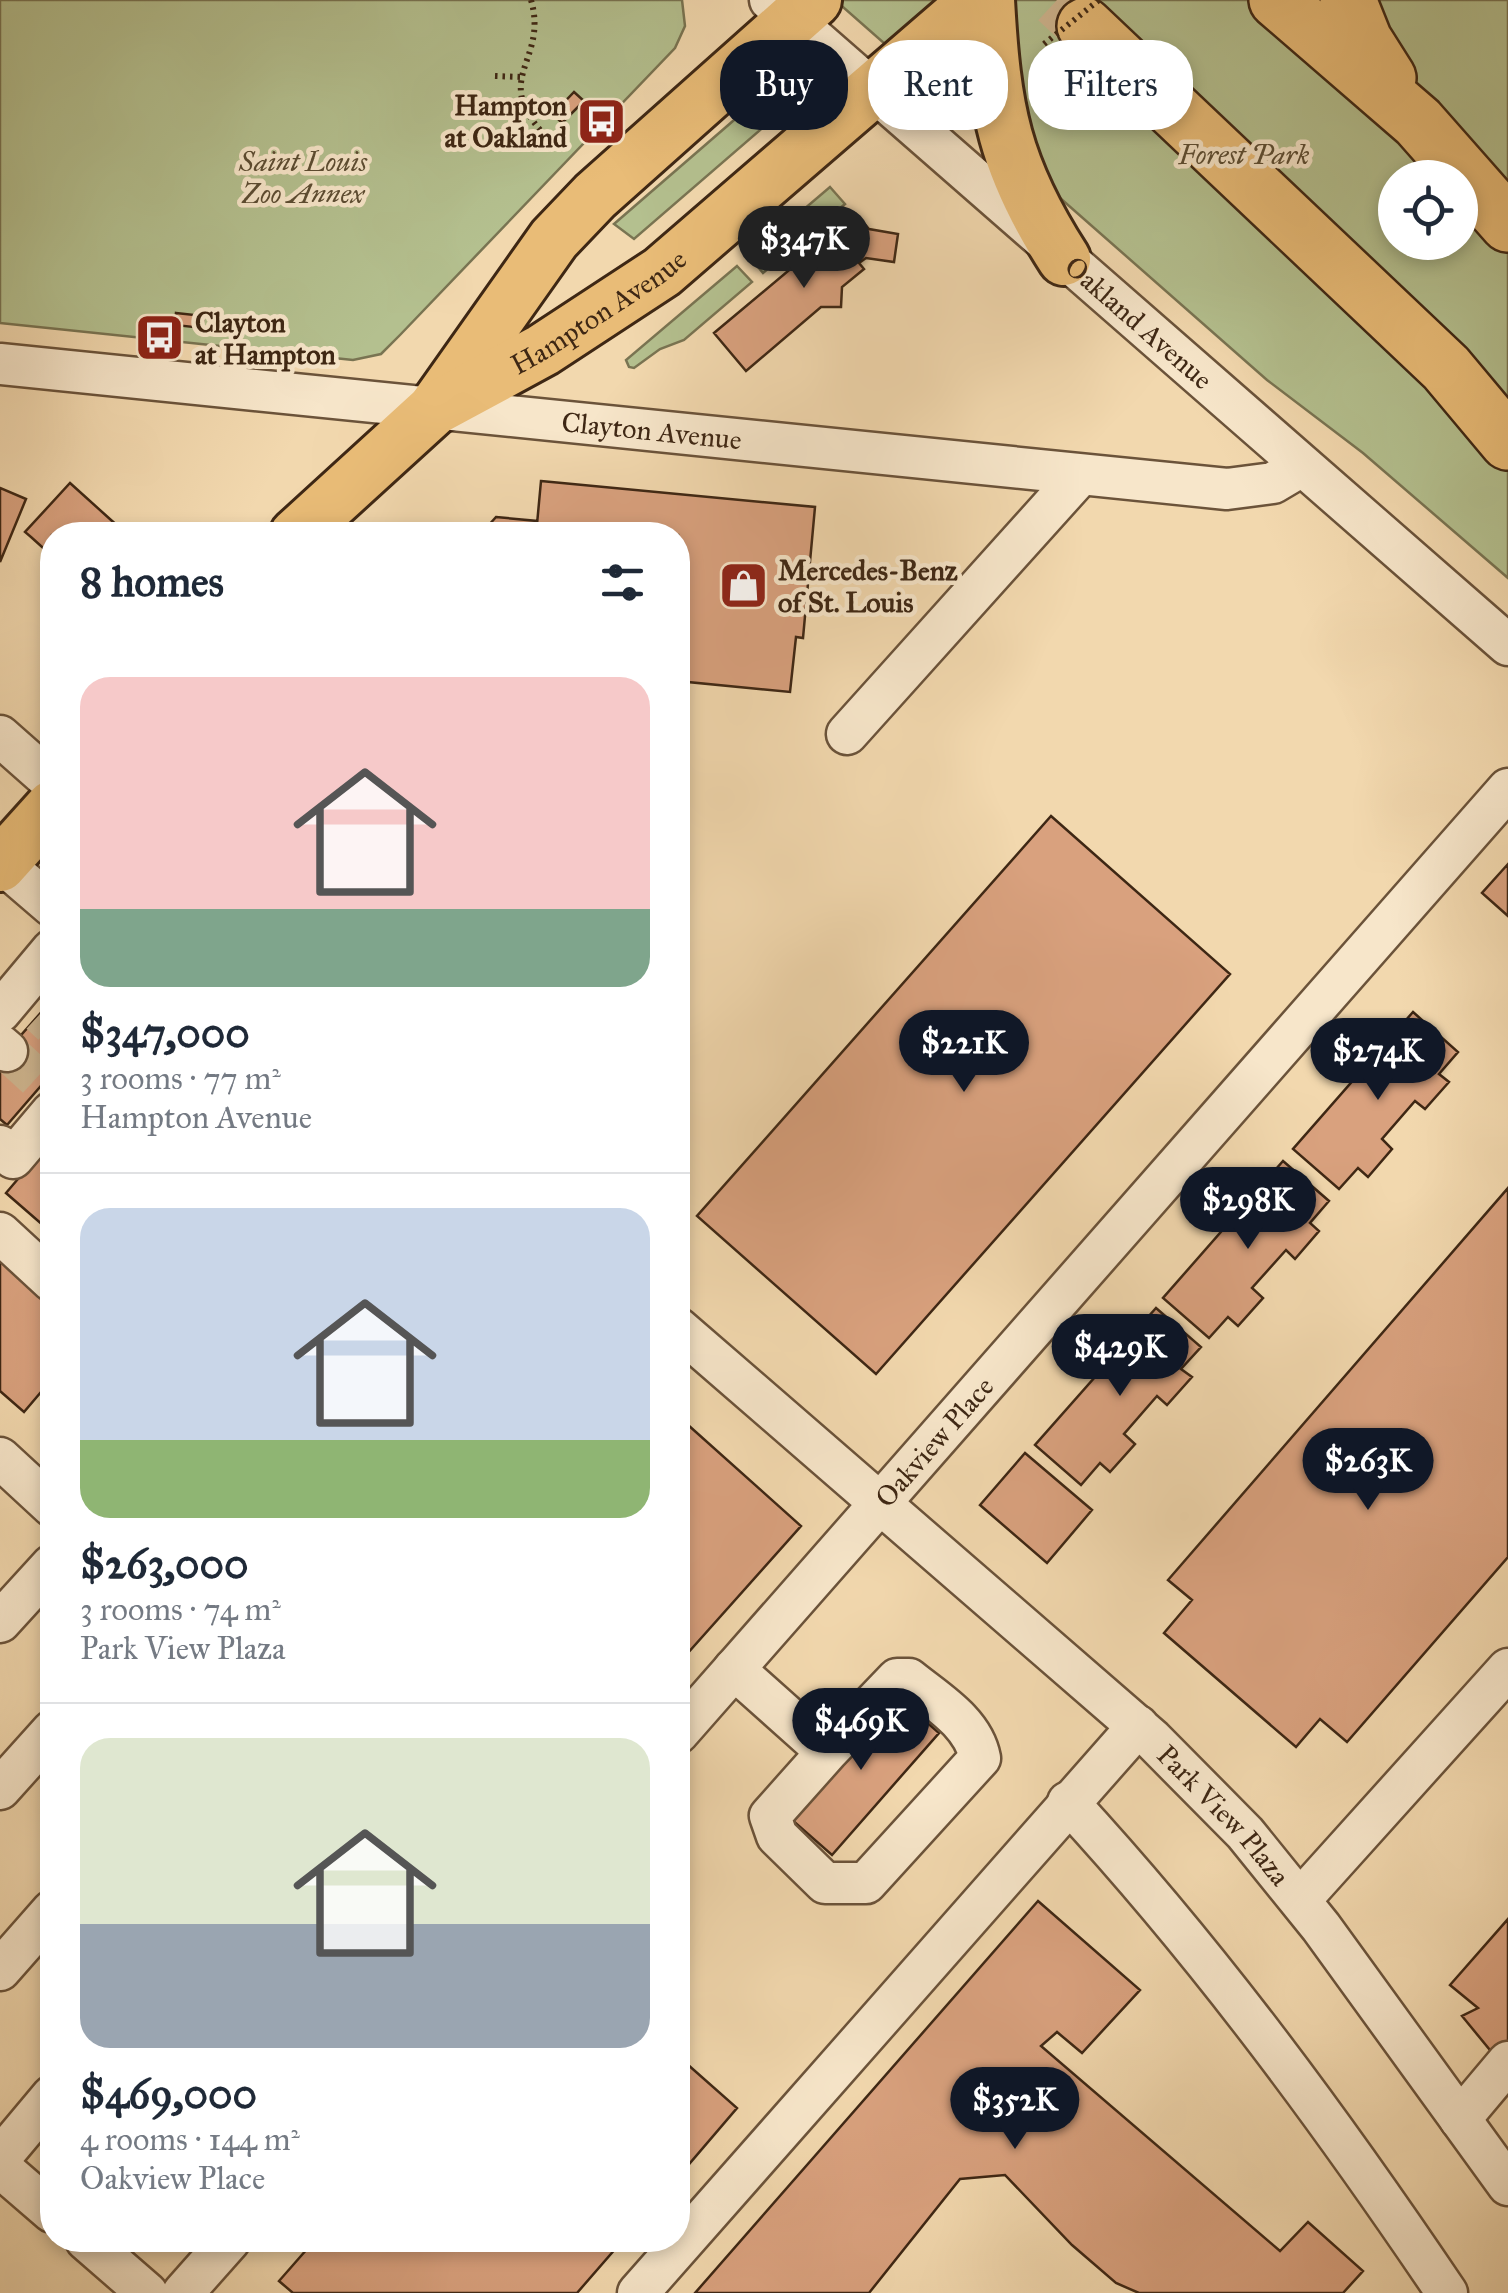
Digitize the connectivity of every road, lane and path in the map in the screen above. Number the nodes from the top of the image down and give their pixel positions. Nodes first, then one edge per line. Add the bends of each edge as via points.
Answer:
1 (530, 0) edge
2 (977, 0) edge
3 (988, 0) edge
4 (1277, 0) edge
5 (1348, 0) edge
6 (792, 6) edge
7 (1076, 24) tunnel mouth
8 (930, 40) edge
9 (495, 76) dead end
10 (521, 76) junction
11 (868, 86) edge
12 (868, 93) edge
13 (1418, 122) junction
14 (917, 130) edge
15 (555, 146) dead end
16 (1508, 224) edge
17 (1064, 259) junction
18 (0, 364) edge
19 (434, 410) junction
20 (1508, 442) edge
21 (1300, 467) junction
22 (1080, 474) junction
23 (310, 522) edge
24 (1508, 645) edge
25 (847, 734) dead end
26 (0, 736) edge
27 (40, 771) edge
28 (1508, 789) edge
29 (40, 821) edge
30 (1, 864) edge
31 (40, 896) edge
32 (40, 973) edge
33 (13, 1023) edge
34 (40, 1112) edge
35 (0, 1146) edge
36 (0, 1233) edge
37 (40, 1270) edge
38 (690, 1339) edge
39 (0, 1458) edge
40 (40, 1495) edge
41 (879, 1504) junction
42 (40, 1579) edge
43 (0, 1622) edge
44 (1508, 1669) edge
45 (734, 1670) junction
46 (690, 1720) edge
47 (1138, 1726) junction
48 (40, 1744) edge
49 (827, 1752) junction
50 (0, 1789) edge
51 (1068, 1802) junction
52 (1300, 1900) junction
53 (40, 1925) edge
54 (0, 1970) edge
55 (1508, 2062) edge
56 (40, 2110) edge
57 (1460, 2119) junction
58 (0, 2158) edge
59 (0, 2167) edge
60 (1508, 2185) edge
61 (40, 2202) edge
62 (690, 2234) edge
63 (100, 2252) edge
64 (219, 2252) edge
65 (674, 2252) edge
66 (148, 2293) edge
67 (183, 2293) edge
68 (638, 2293) edge
69 (1447, 2293) edge

1 - 10 path via 534,27
2 - 8 main road, Hampton Avenue
3 - 17 main road via 1004,142
4 - 13 highway
5 - 13 highway via 1364,40
6 - 11 street, Oakland Avenue
6 - 19 main road, Hampton Avenue via 554,239
7 - 20 highway via 1446,368
9 - 10 path
10 - 15 path via 525,113
12 - 19 main road, Hampton Avenue via 650,280
13 - 16 highway
14 - 17 street, Oakland Avenue
17 - 21 street, Oakland Avenue
18 - 19 street, Clayton Avenue
19 - 22 street, Clayton Avenue
19 - 23 main road, Hampton Avenue
21 - 22 street, Clayton Avenue via 1251,489
21 - 24 street, Oakland Avenue
22 - 25 street
26 - 27 street
28 - 41 street, Oakview Place
29 - 30 main road
30 - 31 street
32 - 33 street
34 - 35 street via 13,1158
36 - 37 street
38 - 41 street, Park View Plaza
39 - 40 street
41 - 45 street, Oakview Place
41 - 47 street, Park View Plaza
42 - 43 street
44 - 52 street
45 - 46 street, Oakview Place
45 - 49 street
47 - 51 street
47 - 52 street, Park View Plaza via 1245,1833
48 - 50 street
49 - 49 street via 770,1816 777,1836 825,1883 844,1886 866,1884 980,1758 964,1724 910,1679 897,1679
51 - 62 street
51 - 69 street via 1161,1902 1304,2086
52 - 57 street, Park View Plaza
53 - 54 street
55 - 57 street
56 - 58 street
57 - 60 street, Park View Plaza
59 - 61 street
63 - 66 street
64 - 67 street
65 - 68 street

